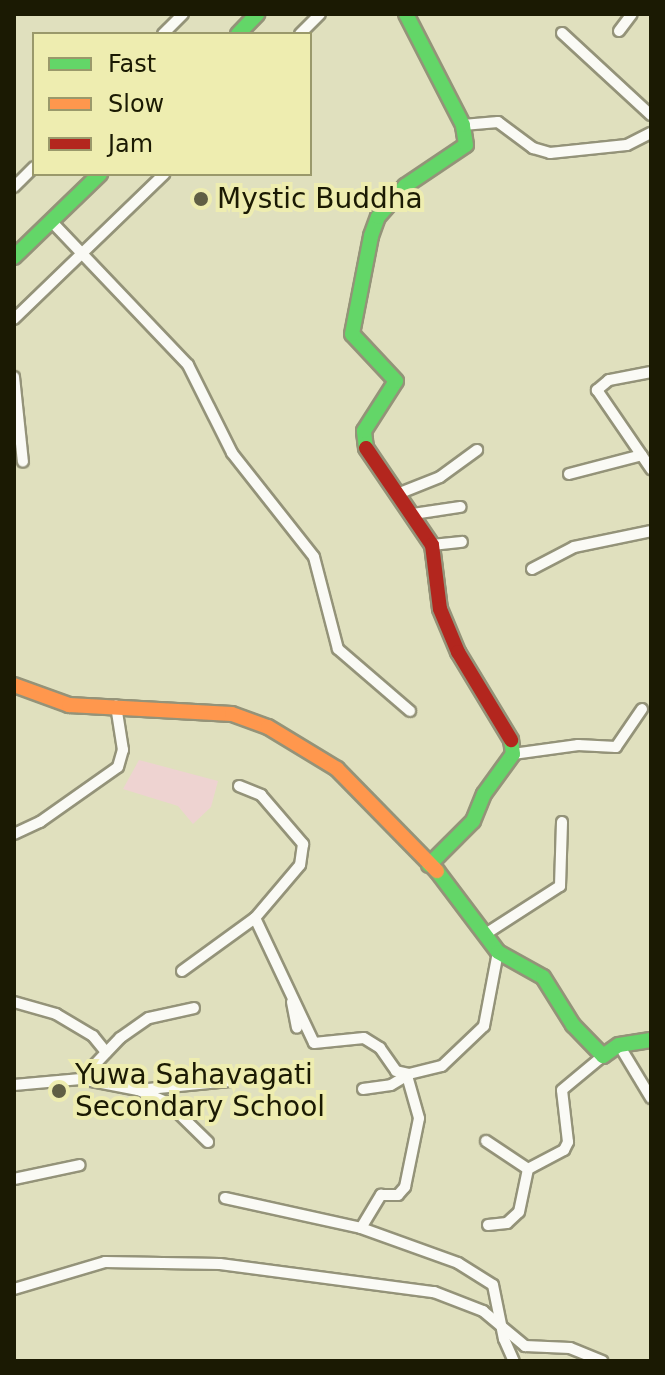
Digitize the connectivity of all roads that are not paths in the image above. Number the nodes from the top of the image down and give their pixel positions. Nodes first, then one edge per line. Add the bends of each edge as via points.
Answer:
1 (183, 14) edge
2 (257, 14) edge
3 (320, 14) edge
4 (406, 14) edge
5 (632, 14) edge
6 (619, 31) dead end
7 (165, 32) edge
8 (240, 32) edge
9 (302, 32) edge
10 (562, 33) dead end
11 (651, 115) edge
12 (463, 125) junction
13 (651, 133) edge
14 (32, 169) edge
15 (98, 176) edge
16 (162, 176) edge
17 (16, 183) edge
18 (51, 221) junction
19 (83, 254) junction
20 (14, 257) edge
21 (14, 319) edge
22 (651, 372) edge
23 (14, 377) edge
24 (477, 450) dead end
25 (642, 455) junction
26 (23, 462) dead end
27 (651, 469) edge
28 (569, 474) dead end
29 (400, 493) junction
30 (460, 507) dead end
31 (413, 514) junction
32 (651, 531) edge
33 (462, 542) dead end
34 (432, 545) junction
35 (532, 569) dead end
36 (14, 685) edge
37 (643, 705) edge
38 (116, 706) junction
39 (410, 711) dead end
40 (513, 754) junction
41 (239, 786) dead end
42 (562, 822) dead end
43 (14, 834) edge
44 (429, 865) junction
45 (255, 918) junction
46 (487, 933) junction
47 (498, 952) junction
48 (182, 971) dead end
49 (288, 982) junction
50 (14, 1002) edge
51 (194, 1008) dead end
52 (297, 1028) dead end
53 (651, 1040) edge
54 (619, 1045) junction
55 (106, 1052) junction
56 (603, 1056) junction
57 (408, 1076) junction
58 (81, 1079) junction
59 (230, 1081) dead end
60 (14, 1085) edge
61 (363, 1089) dead end
62 (138, 1090) junction
63 (651, 1098) edge
64 (486, 1141) dead end
65 (208, 1142) dead end
66 (80, 1165) dead end
67 (528, 1169) junction
68 (14, 1179) edge
69 (225, 1198) dead end
70 (488, 1225) dead end
71 (361, 1228) junction
72 (14, 1289) edge
73 (504, 1326) junction
74 (514, 1361) edge
75 (603, 1361) edge

1 - 7 street
2 - 8 main road
3 - 9 street
4 - 12 main road
5 - 6 street
10 - 11 street
12 - 13 street via 498,122 533,148 550,153 627,145
12 - 29 main road via 466,145 405,186 378,217 352,334 396,381 364,431 367,453
14 - 17 street
15 - 18 main road
16 - 19 street
18 - 19 street
18 - 20 main road
19 - 21 street
19 - 39 street via 188,365 232,453 314,557 338,649
22 - 25 street via 609,380 597,388
23 - 26 street
24 - 29 street via 440,477
25 - 27 street
25 - 28 street
29 - 31 main road
30 - 31 street
31 - 34 main road
32 - 35 street via 574,547
33 - 34 street
34 - 40 main road via 440,609 458,652 510,736
36 - 38 main road via 69,705
37 - 40 street via 616,747 578,745
38 - 43 street via 123,750 118,767
38 - 44 main road via 232,714 268,727 337,769
40 - 44 main road via 484,794 473,821
41 - 45 street via 261,795 279,813 296,831 305,854
42 - 46 street via 560,886
44 - 46 main road
45 - 48 street
45 - 49 street
46 - 47 main road
47 - 56 main road via 543,977 573,1025
47 - 57 street via 484,1026 442,1066
49 - 52 street
49 - 57 street via 311,1040 322,1045 364,1038 380,1048 396,1071
50 - 55 street via 56,1014 93,1036
51 - 55 street via 149,1018
53 - 54 main road
54 - 56 main road
54 - 63 street
55 - 58 street
56 - 67 street via 562,1090 568,1142 564,1150
57 - 61 street
57 - 71 street via 419,1118 405,1187 398,1195 381,1195
58 - 60 street
58 - 62 street
59 - 62 street
62 - 65 street via 168,1103
64 - 67 street
66 - 68 street
67 - 70 street via 519,1212 507,1223
69 - 71 street
71 - 73 street via 458,1263 493,1285
72 - 73 street via 105,1262 220,1264 434,1292 463,1301
73 - 74 street
73 - 75 street via 525,1346 570,1348

